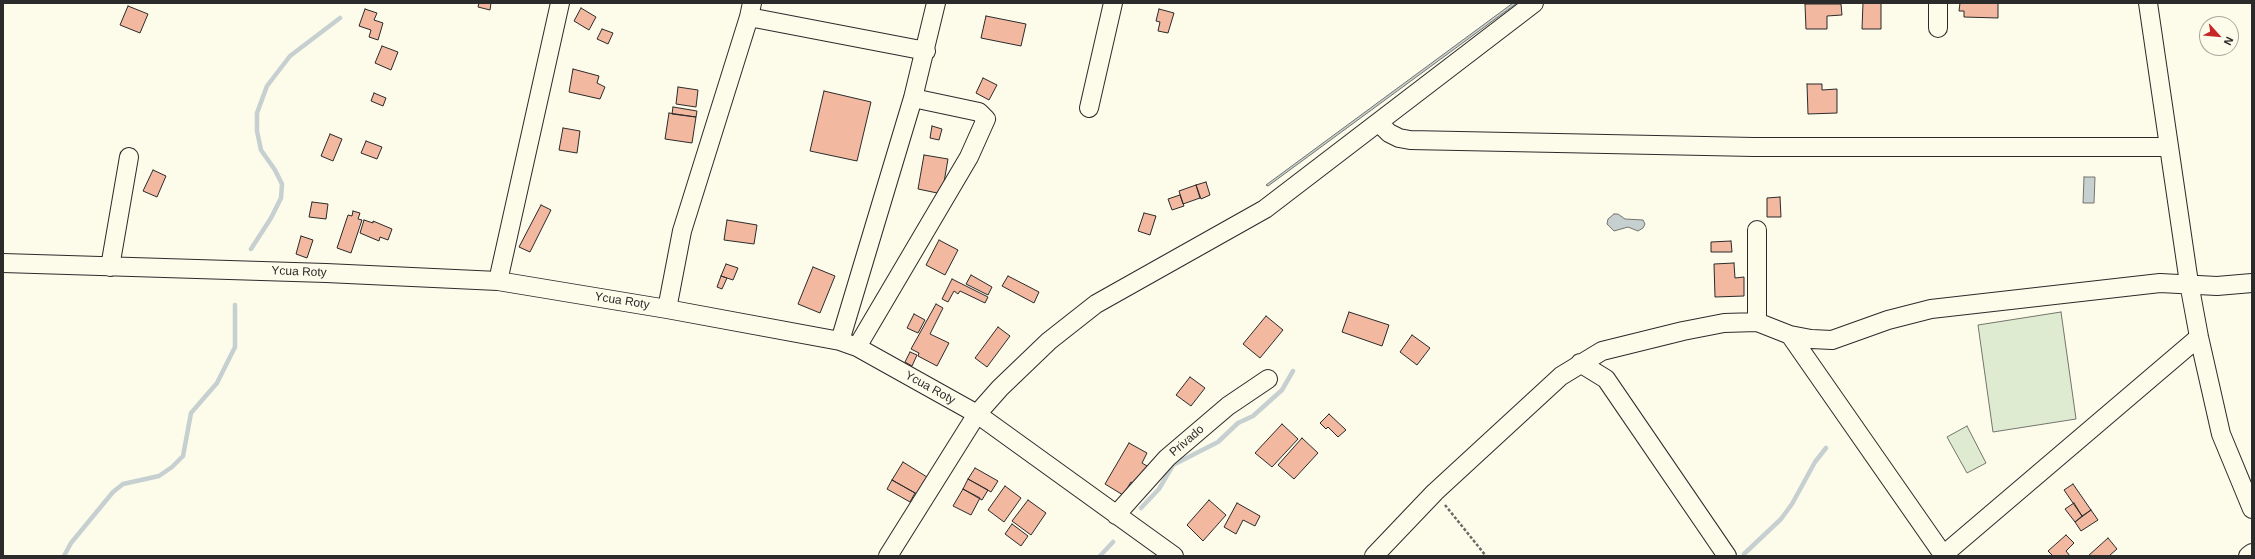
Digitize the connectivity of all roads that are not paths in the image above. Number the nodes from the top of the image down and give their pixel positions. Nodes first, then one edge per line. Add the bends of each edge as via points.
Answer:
1 (560, 3) edge
2 (936, 3) edge
3 (1113, 3) edge
4 (1534, 3) edge
5 (1938, 3) edge
6 (2148, 3) edge
7 (751, 10) edge
8 (1938, 28) dead end
9 (926, 51) junction
10 (913, 98) junction
11 (1089, 108) dead end
12 (1379, 123) junction
13 (2169, 147) junction
14 (129, 157) dead end
15 (1757, 230) dead end
16 (3, 264) edge
17 (110, 267) junction
18 (498, 281) junction
19 (2189, 283) junction
20 (2252, 283) edge
21 (667, 309) junction
22 (1757, 322) junction
23 (1790, 335) junction
24 (2199, 337) junction
25 (840, 341) junction
26 (857, 346) junction
27 (1580, 363) junction
28 (1268, 379) dead end
29 (977, 414) junction
30 (2252, 509) edge
31 (1116, 515) junction
32 (2252, 553) edge
33 (888, 556) edge
34 (1174, 556) edge
35 (1374, 556) edge
36 (1727, 556) edge
37 (1944, 556) edge
38 (2248, 556) edge

1 - 18 street
2 - 9 street
3 - 11 street
4 - 12 street
5 - 8 street
6 - 13 street
7 - 9 street
7 - 21 street via 682,231
9 - 10 street
10 - 25 street
10 - 26 street via 978,112 986,119 970,157
12 - 13 street via 1389,133 1410,140 1754,148
12 - 29 street via 1265,209 1096,304 1044,346
13 - 19 street
14 - 17 street
15 - 22 street
16 - 17 street, Ycua Roty
17 - 18 street, Ycua Roty
18 - 21 street, Ycua Roty
19 - 20 street via 2217,286
19 - 23 street via 2160,282 1931,309 1888,320 1832,340
19 - 24 street
21 - 25 street, Ycua Roty
22 - 23 street
22 - 27 street via 1724,323 1683,331 1602,351
23 - 37 street
24 - 30 street via 2221,434
24 - 37 street
25 - 26 street, Ycua Roty
26 - 29 street, Ycua Roty
27 - 35 street via 1537,397 1435,492
27 - 36 street via 1606,379
28 - 31 street, Privado via 1228,406 1168,458
29 - 31 street, Ycua Roty
29 - 33 street
31 - 34 street, Ycua Roty
32 - 38 street

